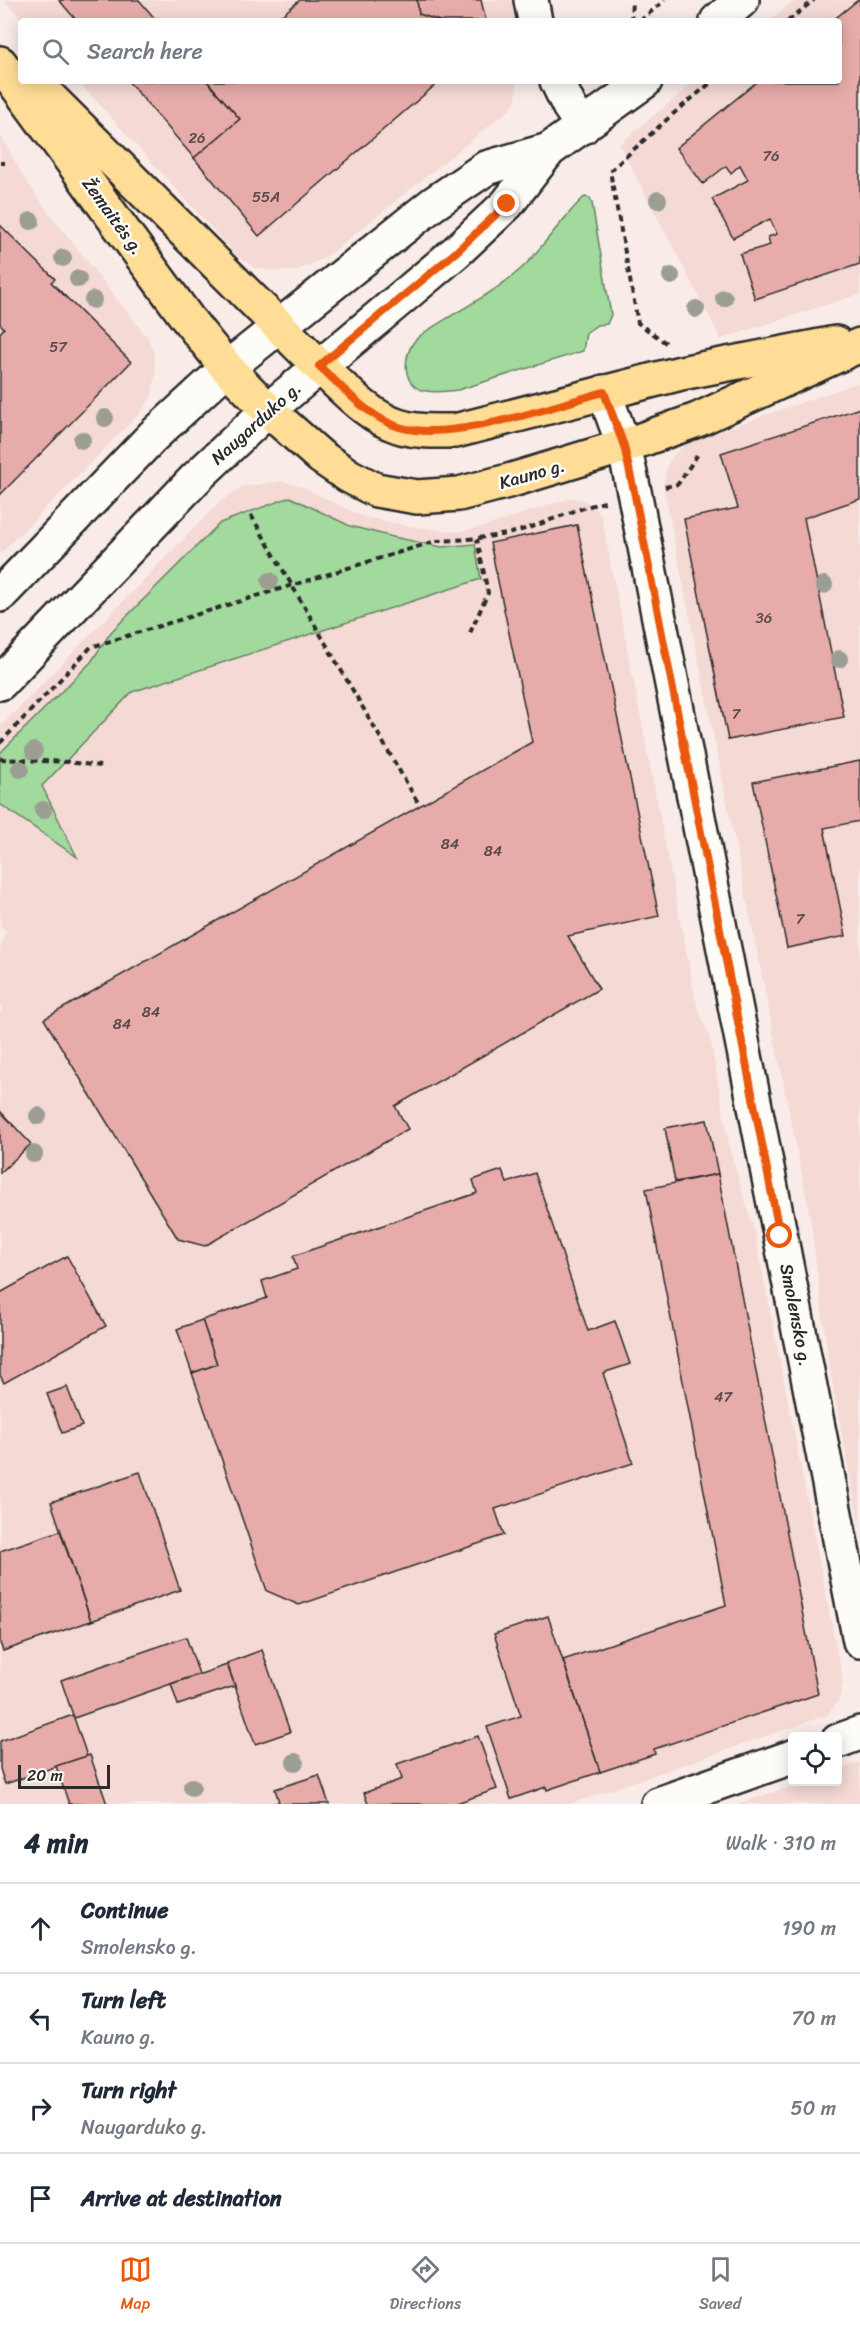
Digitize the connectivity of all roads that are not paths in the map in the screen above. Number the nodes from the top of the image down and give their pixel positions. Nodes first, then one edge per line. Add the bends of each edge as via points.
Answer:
1 (531, 0) edge
2 (742, 0) edge
3 (534, 18) edge
4 (721, 18) edge
5 (0, 48) edge
6 (0, 63) edge
7 (18, 66) edge
8 (36, 84) edge
9 (558, 84) edge
10 (641, 84) edge
11 (583, 127) junction
12 (549, 150) junction
13 (280, 326) junction
14 (860, 338) edge
15 (860, 345) edge
16 (319, 366) junction
17 (227, 368) junction
18 (604, 392) junction
19 (268, 410) junction
20 (624, 446) junction
21 (0, 595) edge
22 (0, 683) edge
23 (860, 1641) edge
24 (860, 1733) edge
25 (842, 1739) edge
26 (788, 1758) edge
27 (658, 1804) edge

1 - 3 main road
2 - 4 main road
5 - 7 main road
6 - 17 main road, Žemaitės g.
8 - 13 main road, Žemaitės g.
9 - 11 main road
10 - 11 main road, Naugarduko g.
11 - 12 main road, Naugarduko g.
12 - 13 main road, Naugarduko g. via 486,168 433,204
12 - 16 main road, Naugarduko g. via 507,204 473,236
13 - 16 main road
13 - 17 main road, Naugarduko g.
14 - 18 main road
15 - 20 main road, Kauno g. via 697,420
16 - 18 main road via 365,408 398,426 417,430 454,431
16 - 19 main road, Naugarduko g.
17 - 19 main road, Kauno g.
17 - 21 main road, Naugarduko g. via 153,436
18 - 20 main road, Smolensko g.
19 - 20 main road, Kauno g. via 349,477 376,490 417,497 459,494
19 - 22 main road, Naugarduko g. via 196,477
20 - 23 main road, Smolensko g.
24 - 25 main road
26 - 27 main road

